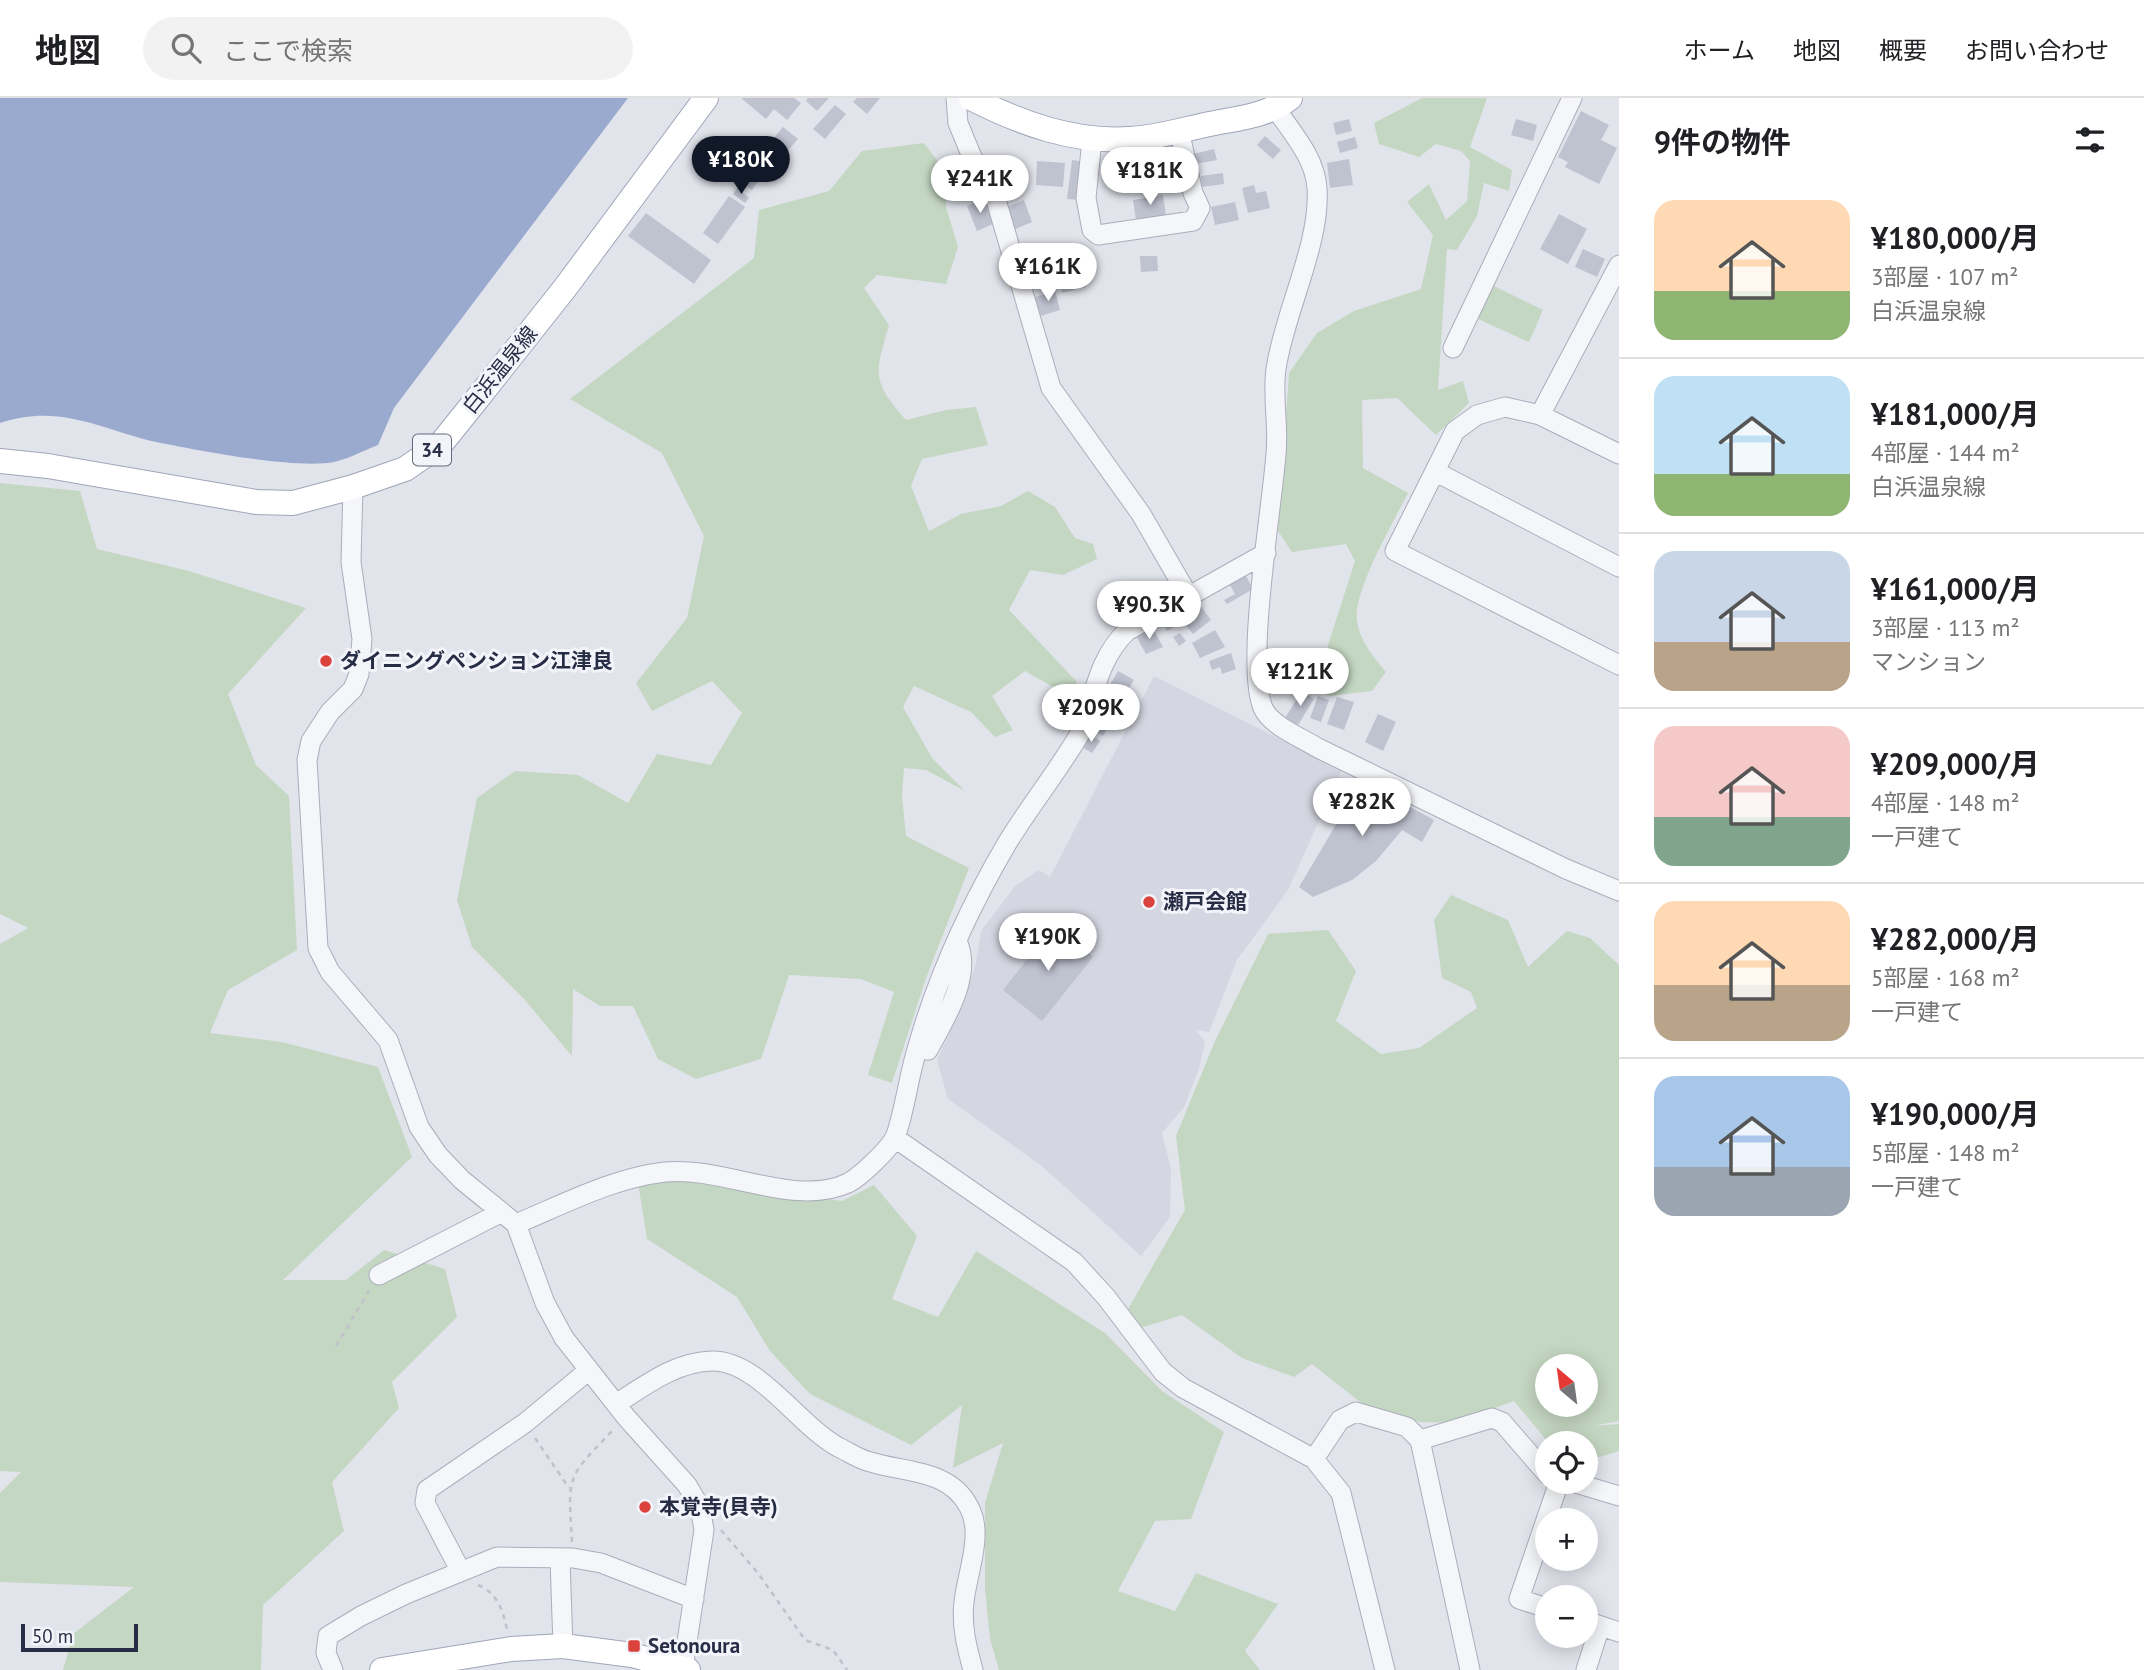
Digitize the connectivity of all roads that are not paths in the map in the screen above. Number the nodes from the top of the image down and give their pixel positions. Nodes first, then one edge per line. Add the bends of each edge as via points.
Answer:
1 (706, 98) edge
2 (956, 98) edge
3 (971, 98) edge
4 (1572, 98) edge
5 (1283, 104) edge
6 (1179, 130) junction
7 (1092, 140) junction
8 (1619, 265) edge
9 (1453, 348) dead end
10 (1540, 415) junction
11 (1619, 453) edge
12 (0, 461) edge
13 (1436, 472) junction
14 (353, 487) junction
15 (1266, 553) junction
16 (1619, 567) edge
17 (1189, 597) junction
18 (1619, 665) edge
19 (1619, 891) edge
20 (895, 1138) junction
21 (508, 1219) junction
22 (379, 1275) road end
23 (589, 1370) junction
24 (621, 1410) junction
25 (1420, 1440) junction
26 (1535, 1457) edge
27 (1314, 1459) junction
28 (1598, 1491) edge
29 (1554, 1494) edge
30 (1619, 1496) edge
31 (566, 1559) junction
32 (460, 1570) junction
33 (694, 1598) junction
34 (1535, 1604) edge
35 (1602, 1626) edge
36 (563, 1646) junction
37 (686, 1669) edge
38 (332, 1670) edge
39 (382, 1670) edge
40 (973, 1670) edge
41 (1385, 1670) edge
42 (1470, 1670) edge
43 (1586, 1670) edge

1 - 14 main road, 白浜温泉線 / 34 via 565,288 440,445 405,469
2 - 17 street via 958,123 996,200 1051,388 1140,514
3 - 7 main road via 1049,130
4 - 9 street
5 - 6 main road
5 - 15 street via 1313,164 1317,189 1314,224 1276,370 1277,450
6 - 7 main road via 1133,139
6 - 7 street via 1200,208 1193,221 1098,235 1092,230 1086,198
8 - 10 street
10 - 11 street
10 - 13 street via 1506,407 1477,415 1455,431
12 - 14 main road, 白浜温泉線 / 34 via 256,502 293,503
13 - 16 street
13 - 18 street via 1395,551
14 - 21 street via 351,562 362,639 359,674 353,689 311,741 307,760 318,948 330,972 388,1040 419,1127 438,1155
15 - 17 street
15 - 19 street via 1258,693 1265,711 1318,748
17 - 20 street via 1112,645 1084,728 1007,844 937,986
20 - 21 street via 866,1170 824,1192 710,1173 665,1172
20 - 27 street via 1074,1262 1163,1371 1184,1388
21 - 22 street
21 - 23 street via 545,1303
23 - 24 street
23 - 32 street via 525,1423 427,1490 425,1503
24 - 33 street via 687,1485 700,1507 704,1531
24 - 40 street via 660,1376 686,1365 714,1361 738,1366 836,1446 866,1461 934,1477 957,1488 971,1509 974,1530 963,1603 964,1634
25 - 26 street via 1492,1418 1502,1422
25 - 27 street via 1407,1427 1356,1412 1340,1420
25 - 42 street
27 - 41 street via 1341,1493
28 - 30 street
29 - 34 street via 1519,1599
31 - 32 street via 497,1557
31 - 33 street via 601,1563
31 - 36 street
32 - 38 street via 328,1636 326,1653
33 - 37 street
35 - 43 street
36 - 37 main road via 632,1655
36 - 39 main road via 511,1649

